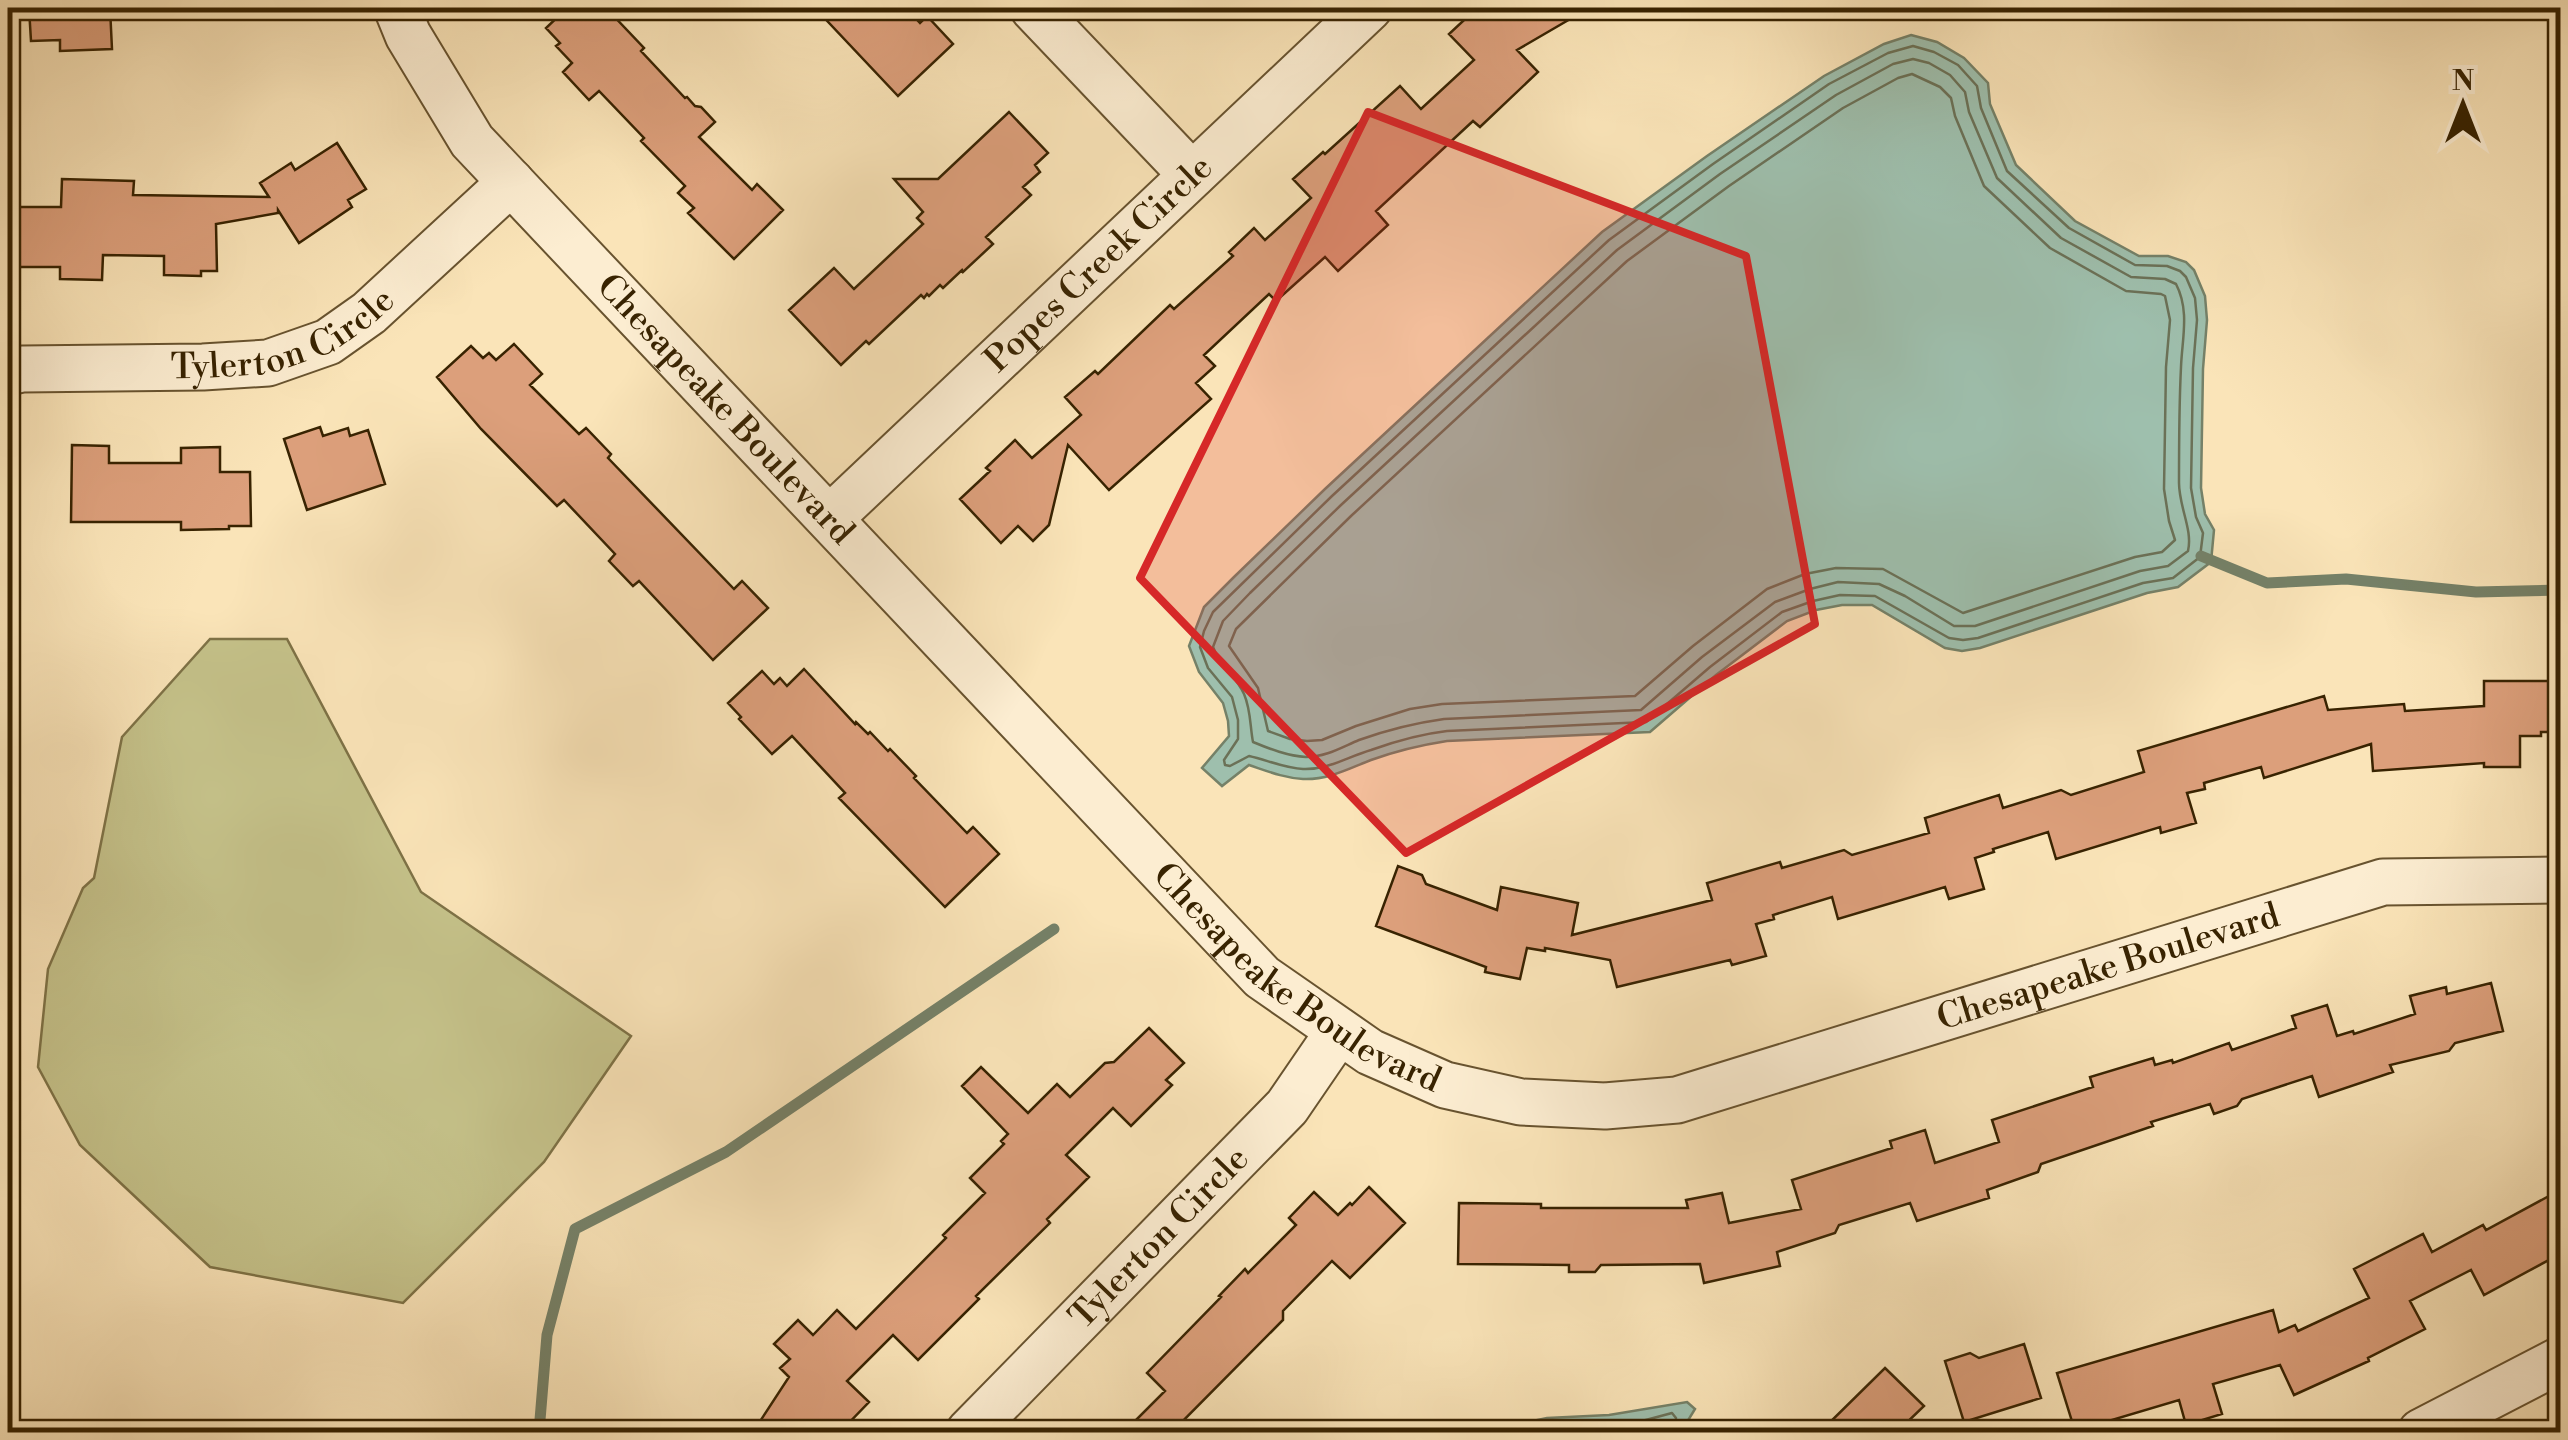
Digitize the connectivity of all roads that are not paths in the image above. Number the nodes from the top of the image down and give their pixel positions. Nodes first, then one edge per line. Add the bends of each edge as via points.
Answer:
1 (397, 8) edge
2 (1033, 8) edge
3 (1368, 8) edge
4 (1192, 176) junction
5 (511, 182) junction
6 (8, 372) edge
7 (830, 518) junction
8 (2560, 880) edge
9 (1339, 1031) junction
10 (2560, 1360) edge
11 (969, 1432) edge
12 (2421, 1432) edge

1 - 5 street, Chesapeake Boulevard via 472,141
2 - 4 street
3 - 4 street, Popes Creek Circle
4 - 7 street, Popes Creek Circle
5 - 6 street, Tylerton Circle via 369,313 328,342 268,363
5 - 7 street, Chesapeake Boulevard
7 - 9 street, Chesapeake Boulevard via 1262,977
8 - 9 street, Chesapeake Boulevard via 2383,882 1677,1100 1605,1106 1521,1102 1445,1085
9 - 11 street, Tylerton Circle via 1286,1107
10 - 12 street

